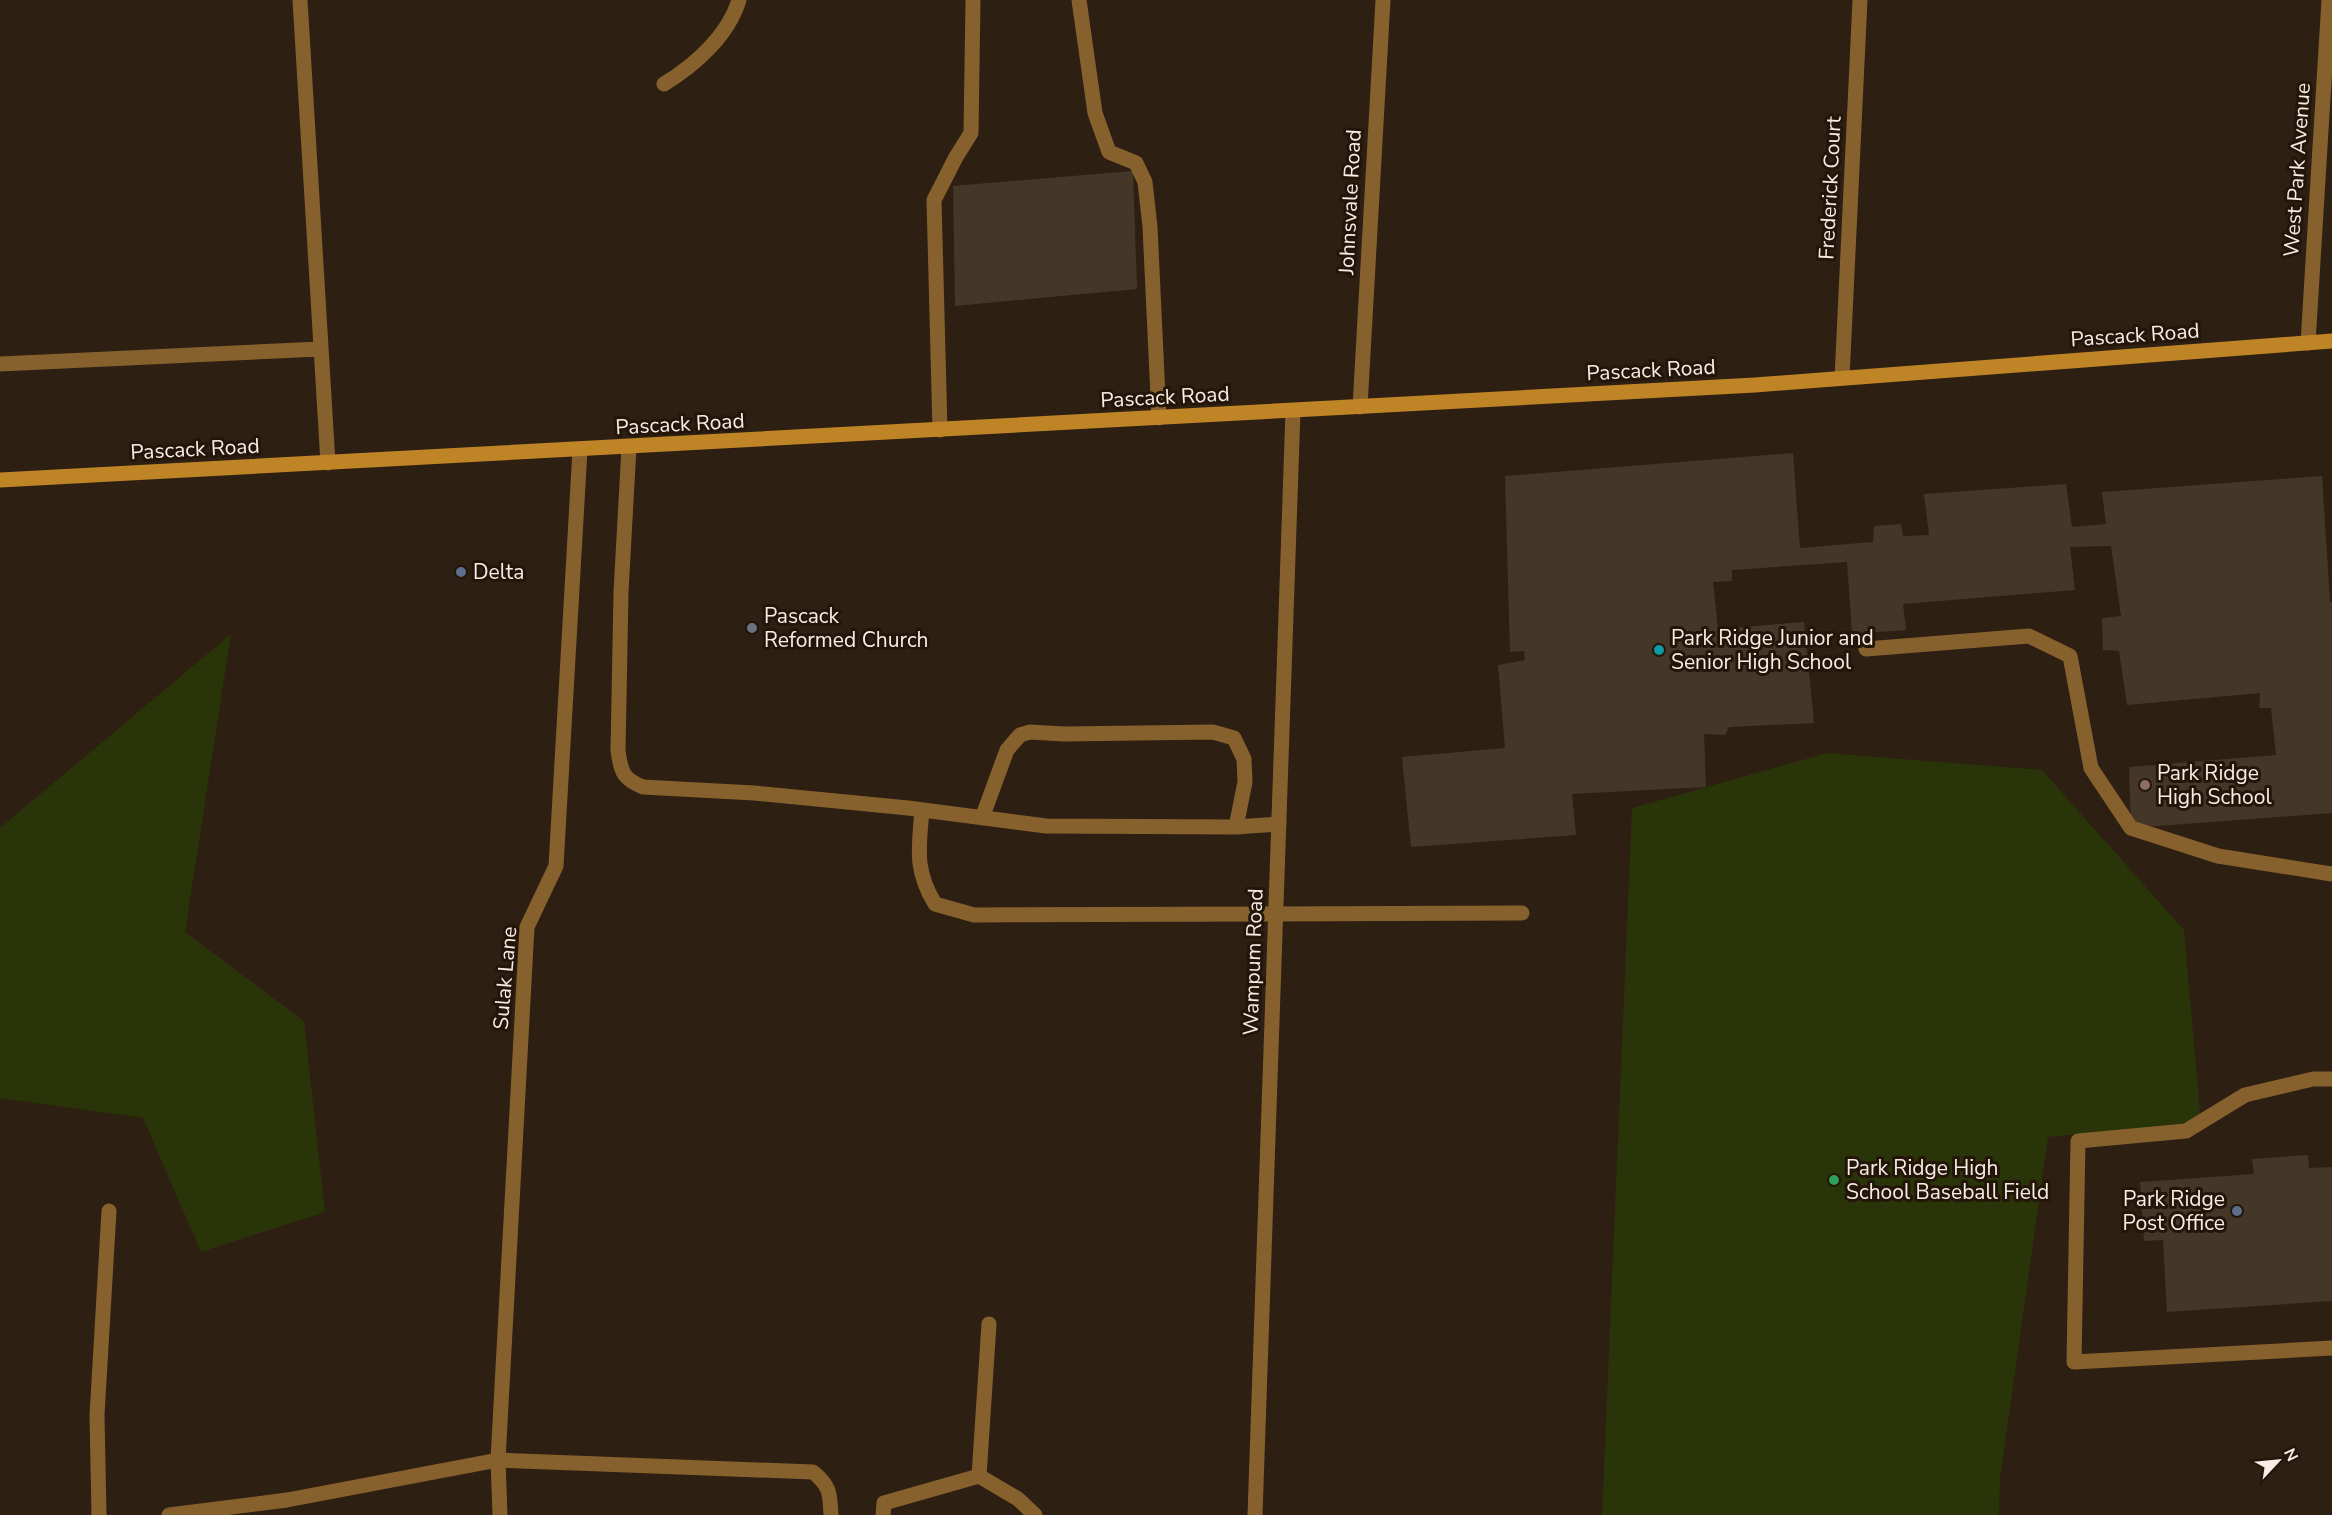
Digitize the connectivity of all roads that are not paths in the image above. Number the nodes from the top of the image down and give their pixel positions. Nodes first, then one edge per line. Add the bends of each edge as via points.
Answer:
1 (300, 0) edge
2 (739, 0) edge
3 (973, 0) edge
4 (1079, 0) edge
5 (1383, 0) edge
6 (1860, 0) edge
7 (2329, 0) edge
8 (664, 84) dead end
9 (2332, 341) edge
10 (2308, 343) junction
11 (320, 349) junction
12 (0, 364) edge
13 (1842, 378) junction
14 (1360, 407) junction
15 (1293, 411) junction
16 (1159, 418) junction
17 (940, 430) junction
18 (629, 447) junction
19 (580, 450) junction
20 (328, 463) junction
21 (0, 480) edge
22 (1866, 649) dead end
23 (922, 810) junction
24 (982, 818) junction
25 (1279, 824) junction
26 (1236, 826) junction
27 (2332, 874) edge
28 (1276, 912) junction
29 (1522, 913) dead end
30 (2332, 1079) edge
31 (109, 1211) dead end
32 (990, 1324) dead end
33 (2332, 1348) edge
34 (498, 1460) junction
35 (979, 1476) junction
36 (99, 1515) edge
37 (169, 1515) edge
38 (500, 1515) edge
39 (831, 1515) edge
40 (883, 1515) edge
41 (1035, 1515) edge
42 (1255, 1515) edge

1 - 11 street
2 - 8 street via 717,39 686,70
3 - 17 street via 971,133 934,200
4 - 16 street via 1095,113 1109,152 1136,163 1145,182
5 - 14 street, Johnsvale Road
6 - 13 street, Frederick Court
7 - 10 street, West Park Avenue
9 - 10 street, Pascack Road
10 - 13 street, Pascack Road
11 - 12 street
11 - 20 street
13 - 14 street, Pascack Road
14 - 15 street, Pascack Road
15 - 16 street, Pascack Road
15 - 25 street, Wampum Road
16 - 17 street, Pascack Road
17 - 18 street, Pascack Road
18 - 19 street, Pascack Road
18 - 23 street via 618,752 620,767 629,781 643,787 754,793
19 - 20 street, Pascack Road
19 - 34 street, Sulak Lane via 556,866 527,927
20 - 21 street, Pascack Road
22 - 27 street via 2029,636 2070,656 2091,768 2131,828 2218,856
23 - 24 street
23 - 28 street via 918,859 935,904 974,915
24 - 26 street via 1046,826
24 - 26 street via 1007,750 1020,735 1213,732 1234,738 1244,759 1245,782
25 - 26 street
25 - 28 street, Wampum Road
28 - 29 street
28 - 42 street, Wampum Road
30 - 33 street via 2313,1079 2245,1095 2186,1131 2078,1141 2074,1362
31 - 36 street via 97,1415
32 - 35 street
34 - 37 street via 287,1500
34 - 38 street, Sulak Lane
34 - 39 street via 813,1472 827,1484
35 - 40 street via 884,1503
35 - 41 street via 1018,1499

